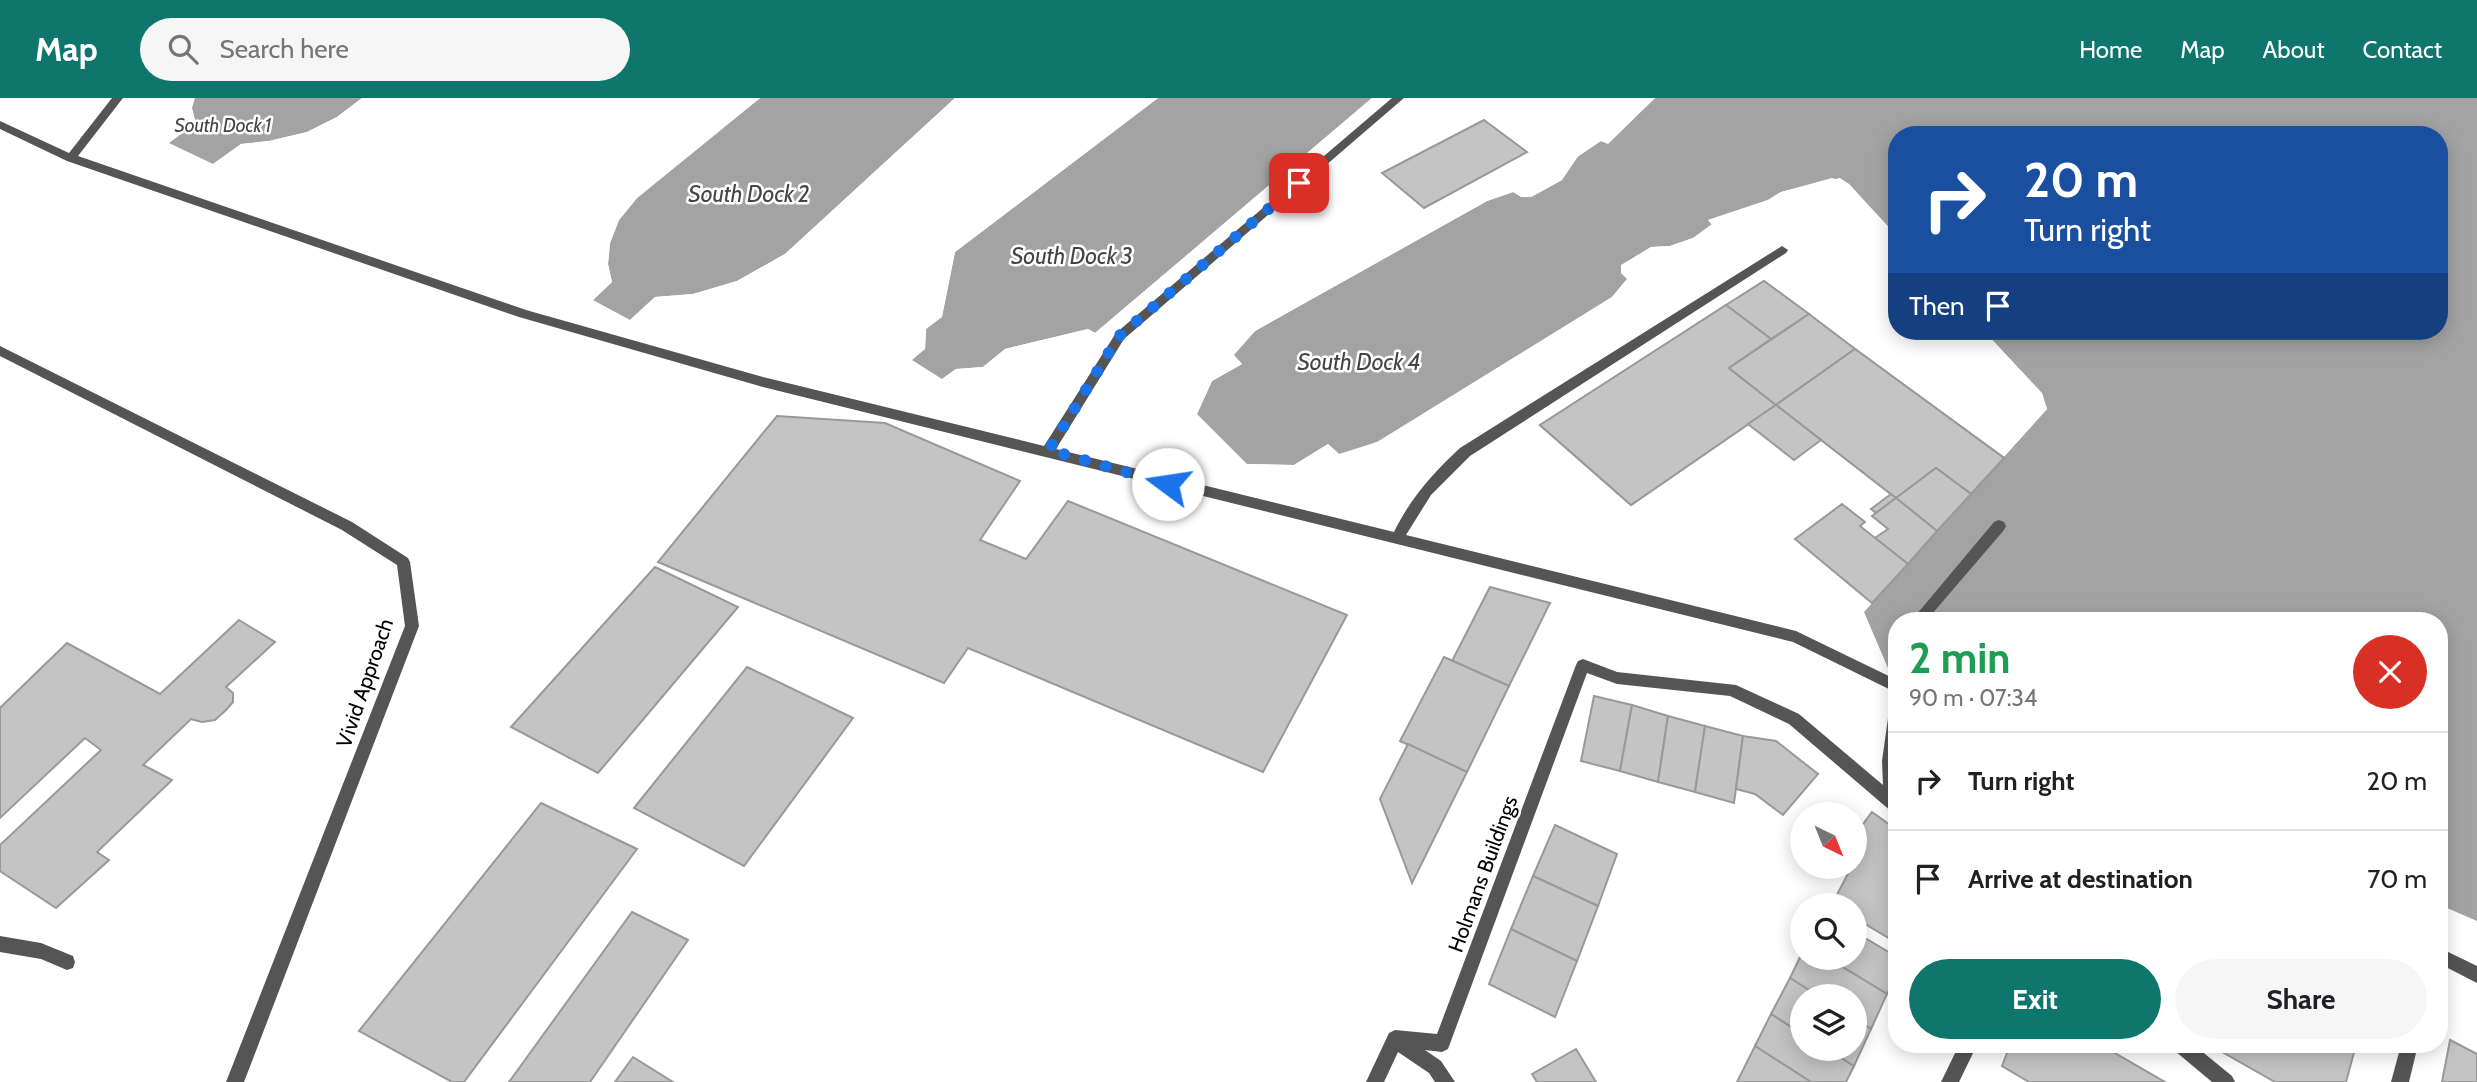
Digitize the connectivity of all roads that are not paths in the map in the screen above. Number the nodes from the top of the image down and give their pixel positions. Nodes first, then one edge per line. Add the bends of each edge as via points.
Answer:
1 (118, 98) edge
2 (1399, 98) edge
3 (0, 125) edge
4 (71, 158) junction
5 (1782, 250) dead end
6 (0, 351) edge
7 (1049, 450) junction
8 (1999, 526) dead end
9 (1398, 538) junction
10 (1926, 612) edge
11 (1888, 683) edge
12 (1888, 799) edge
13 (0, 944) edge
14 (2448, 960) edge
15 (67, 962) dead end
16 (2477, 975) edge
17 (1395, 1039) junction
18 (1964, 1053) edge
19 (2191, 1053) edge
20 (2407, 1053) edge
21 (235, 1082) edge
22 (1375, 1082) edge
23 (1446, 1082) edge
24 (1950, 1082) edge
25 (2226, 1082) edge
26 (2400, 1082) edge

1 - 4 street
2 - 7 street via 1119,336
3 - 4 street
4 - 7 street via 523,314 763,382
5 - 9 street via 1465,452 1411,508
6 - 21 street, Vivid Approach via 347,526 403,562 412,626
7 - 9 street via 1143,478
8 - 10 street
9 - 11 street via 1796,637
12 - 17 street, Holmans Buildings via 1794,719 1731,690 1617,678 1583,665 1442,1043
13 - 15 street via 41,951
14 - 16 street
17 - 22 street
17 - 23 street via 1435,1067
18 - 24 street
19 - 25 street
20 - 26 street

